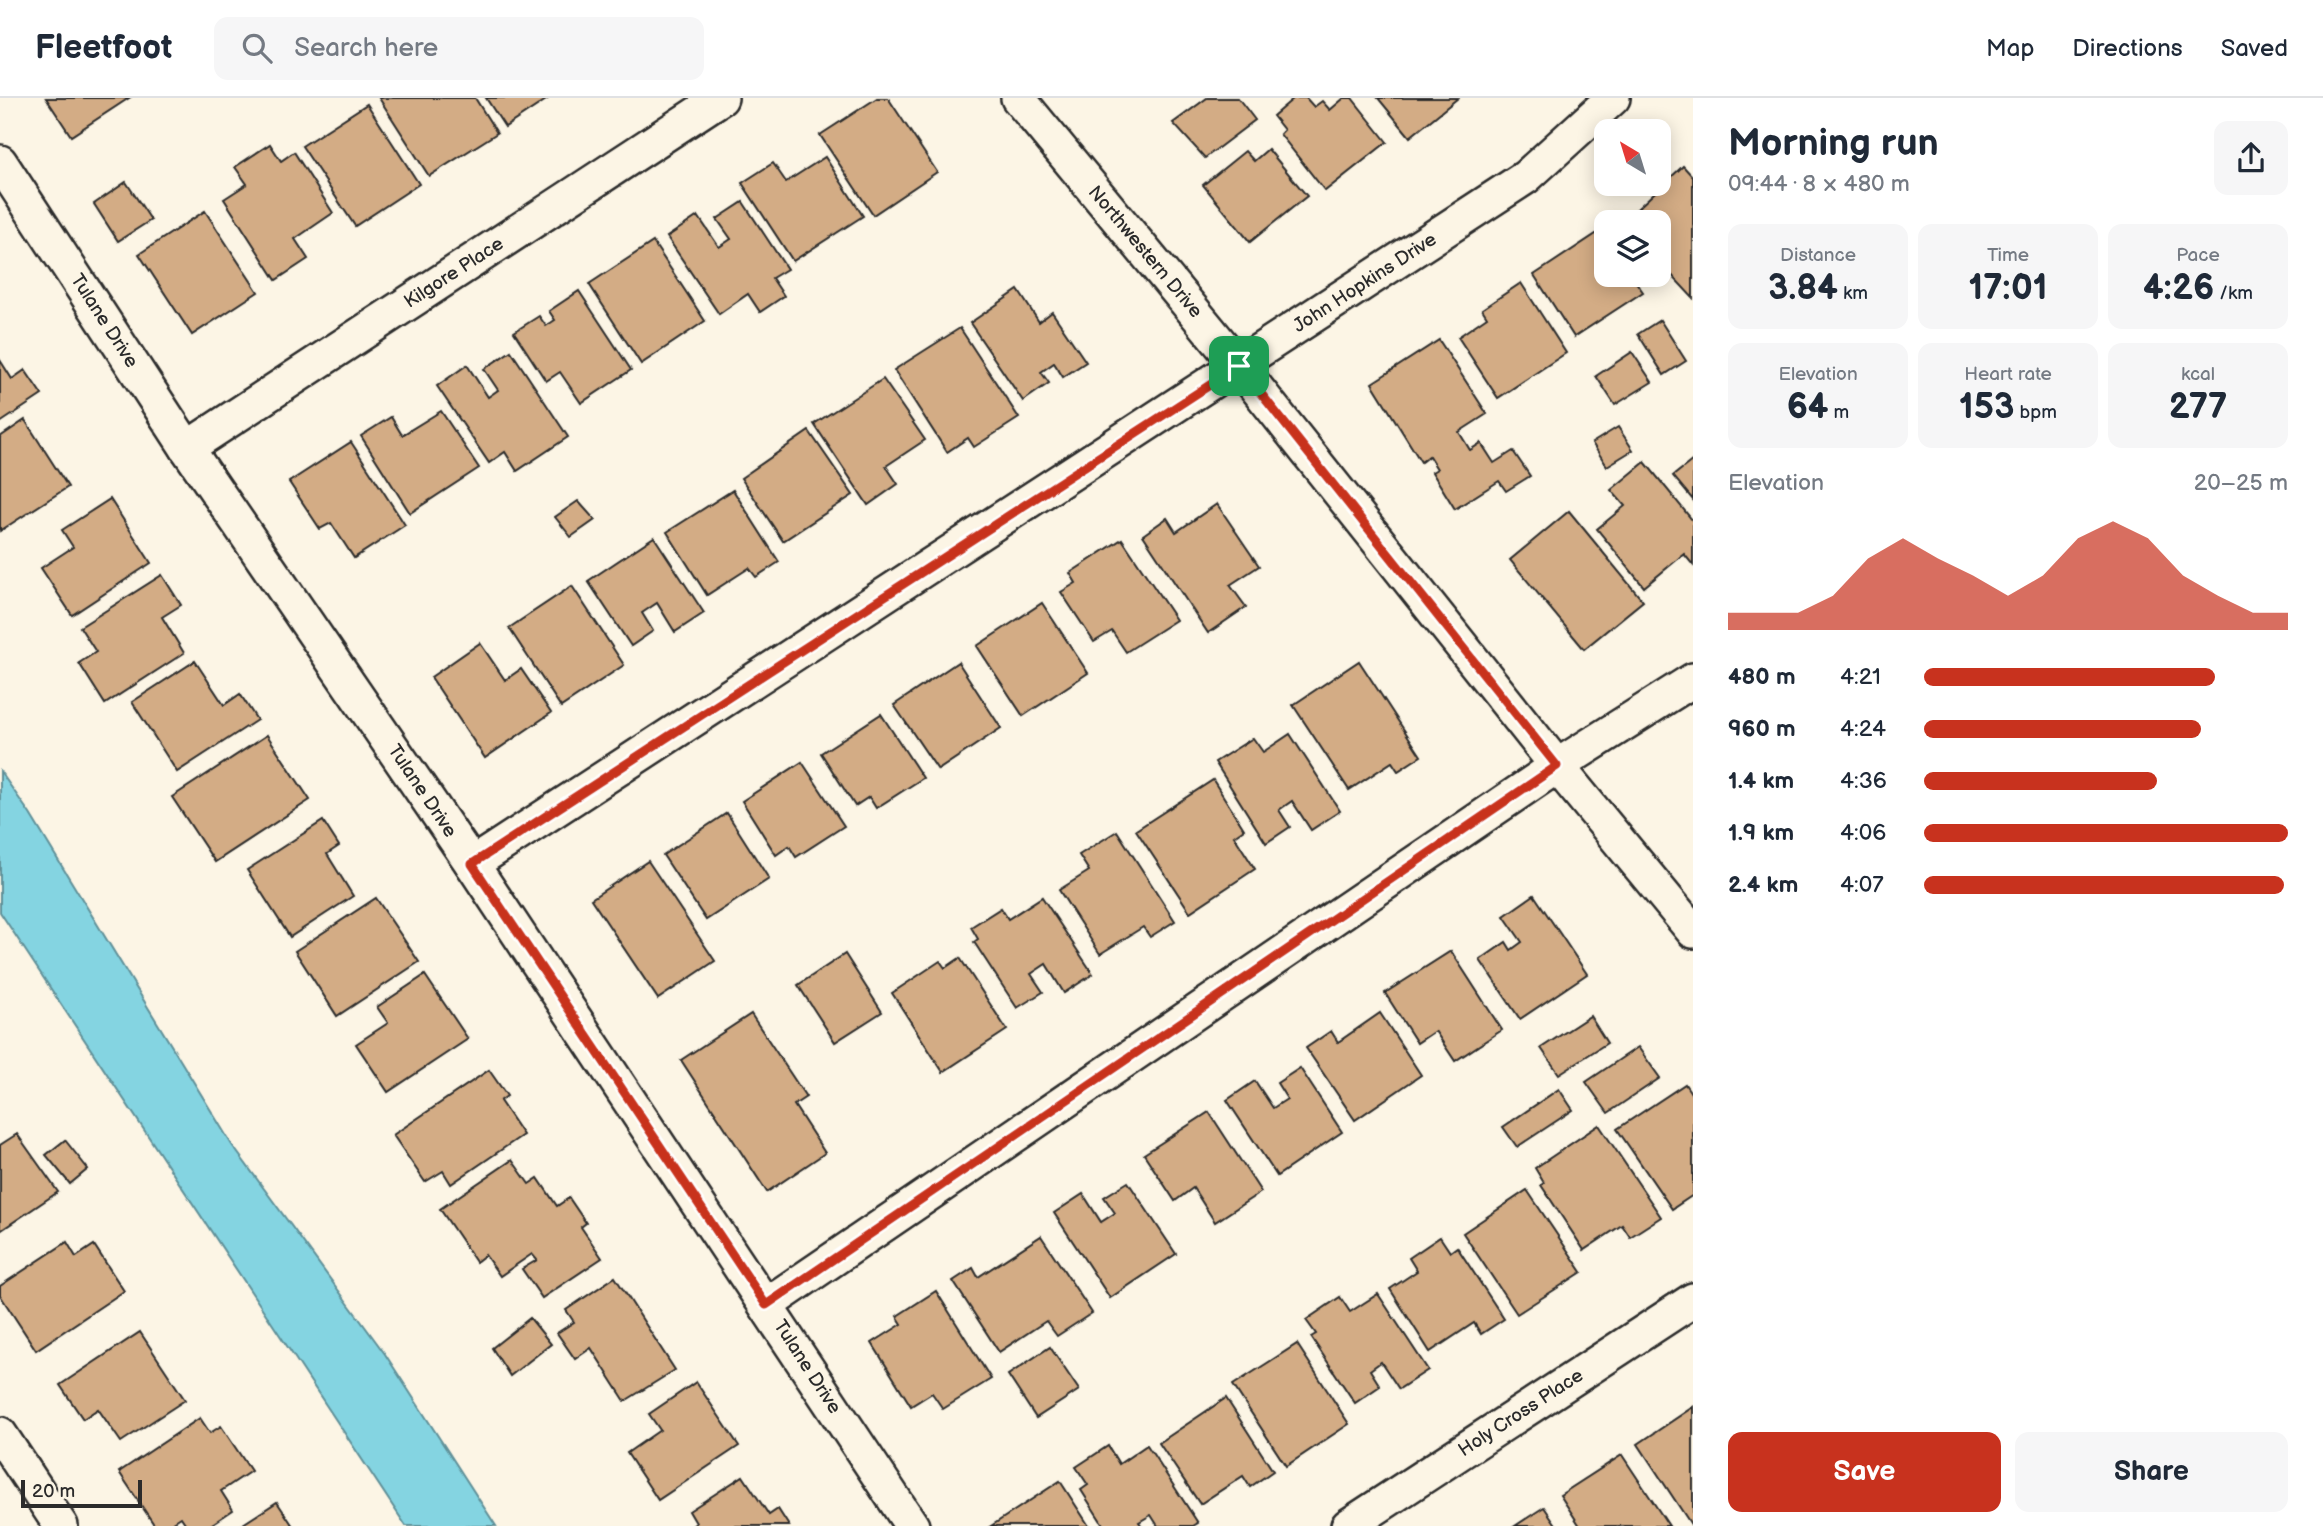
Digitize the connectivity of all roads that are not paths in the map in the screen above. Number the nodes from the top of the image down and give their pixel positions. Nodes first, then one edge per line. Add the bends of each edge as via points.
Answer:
1 (721, 98) edge
2 (1018, 98) edge
3 (1613, 98) edge
4 (0, 162) edge
5 (1239, 366) junction
6 (187, 448) junction
7 (1693, 680) edge
8 (1557, 766) junction
9 (472, 864) junction
10 (1693, 931) edge
11 (1693, 1300) edge
12 (766, 1305) junction
13 (0, 1434) edge
14 (61, 1526) edge
15 (912, 1526) edge
16 (1348, 1526) edge

1 - 6 street, Kilgore Place
2 - 5 street, Northwestern Drive
3 - 5 street, John Hopkins Drive via 1526,177
4 - 6 street, Tulane Drive
5 - 8 street, Northwestern Drive
5 - 9 street, John Hopkins Drive
6 - 9 street, Tulane Drive
7 - 8 street
8 - 10 street, Northwestern Drive
8 - 12 street
9 - 12 street, Tulane Drive
11 - 16 street, Holy Cross Place
12 - 15 street, Tulane Drive
13 - 14 street

